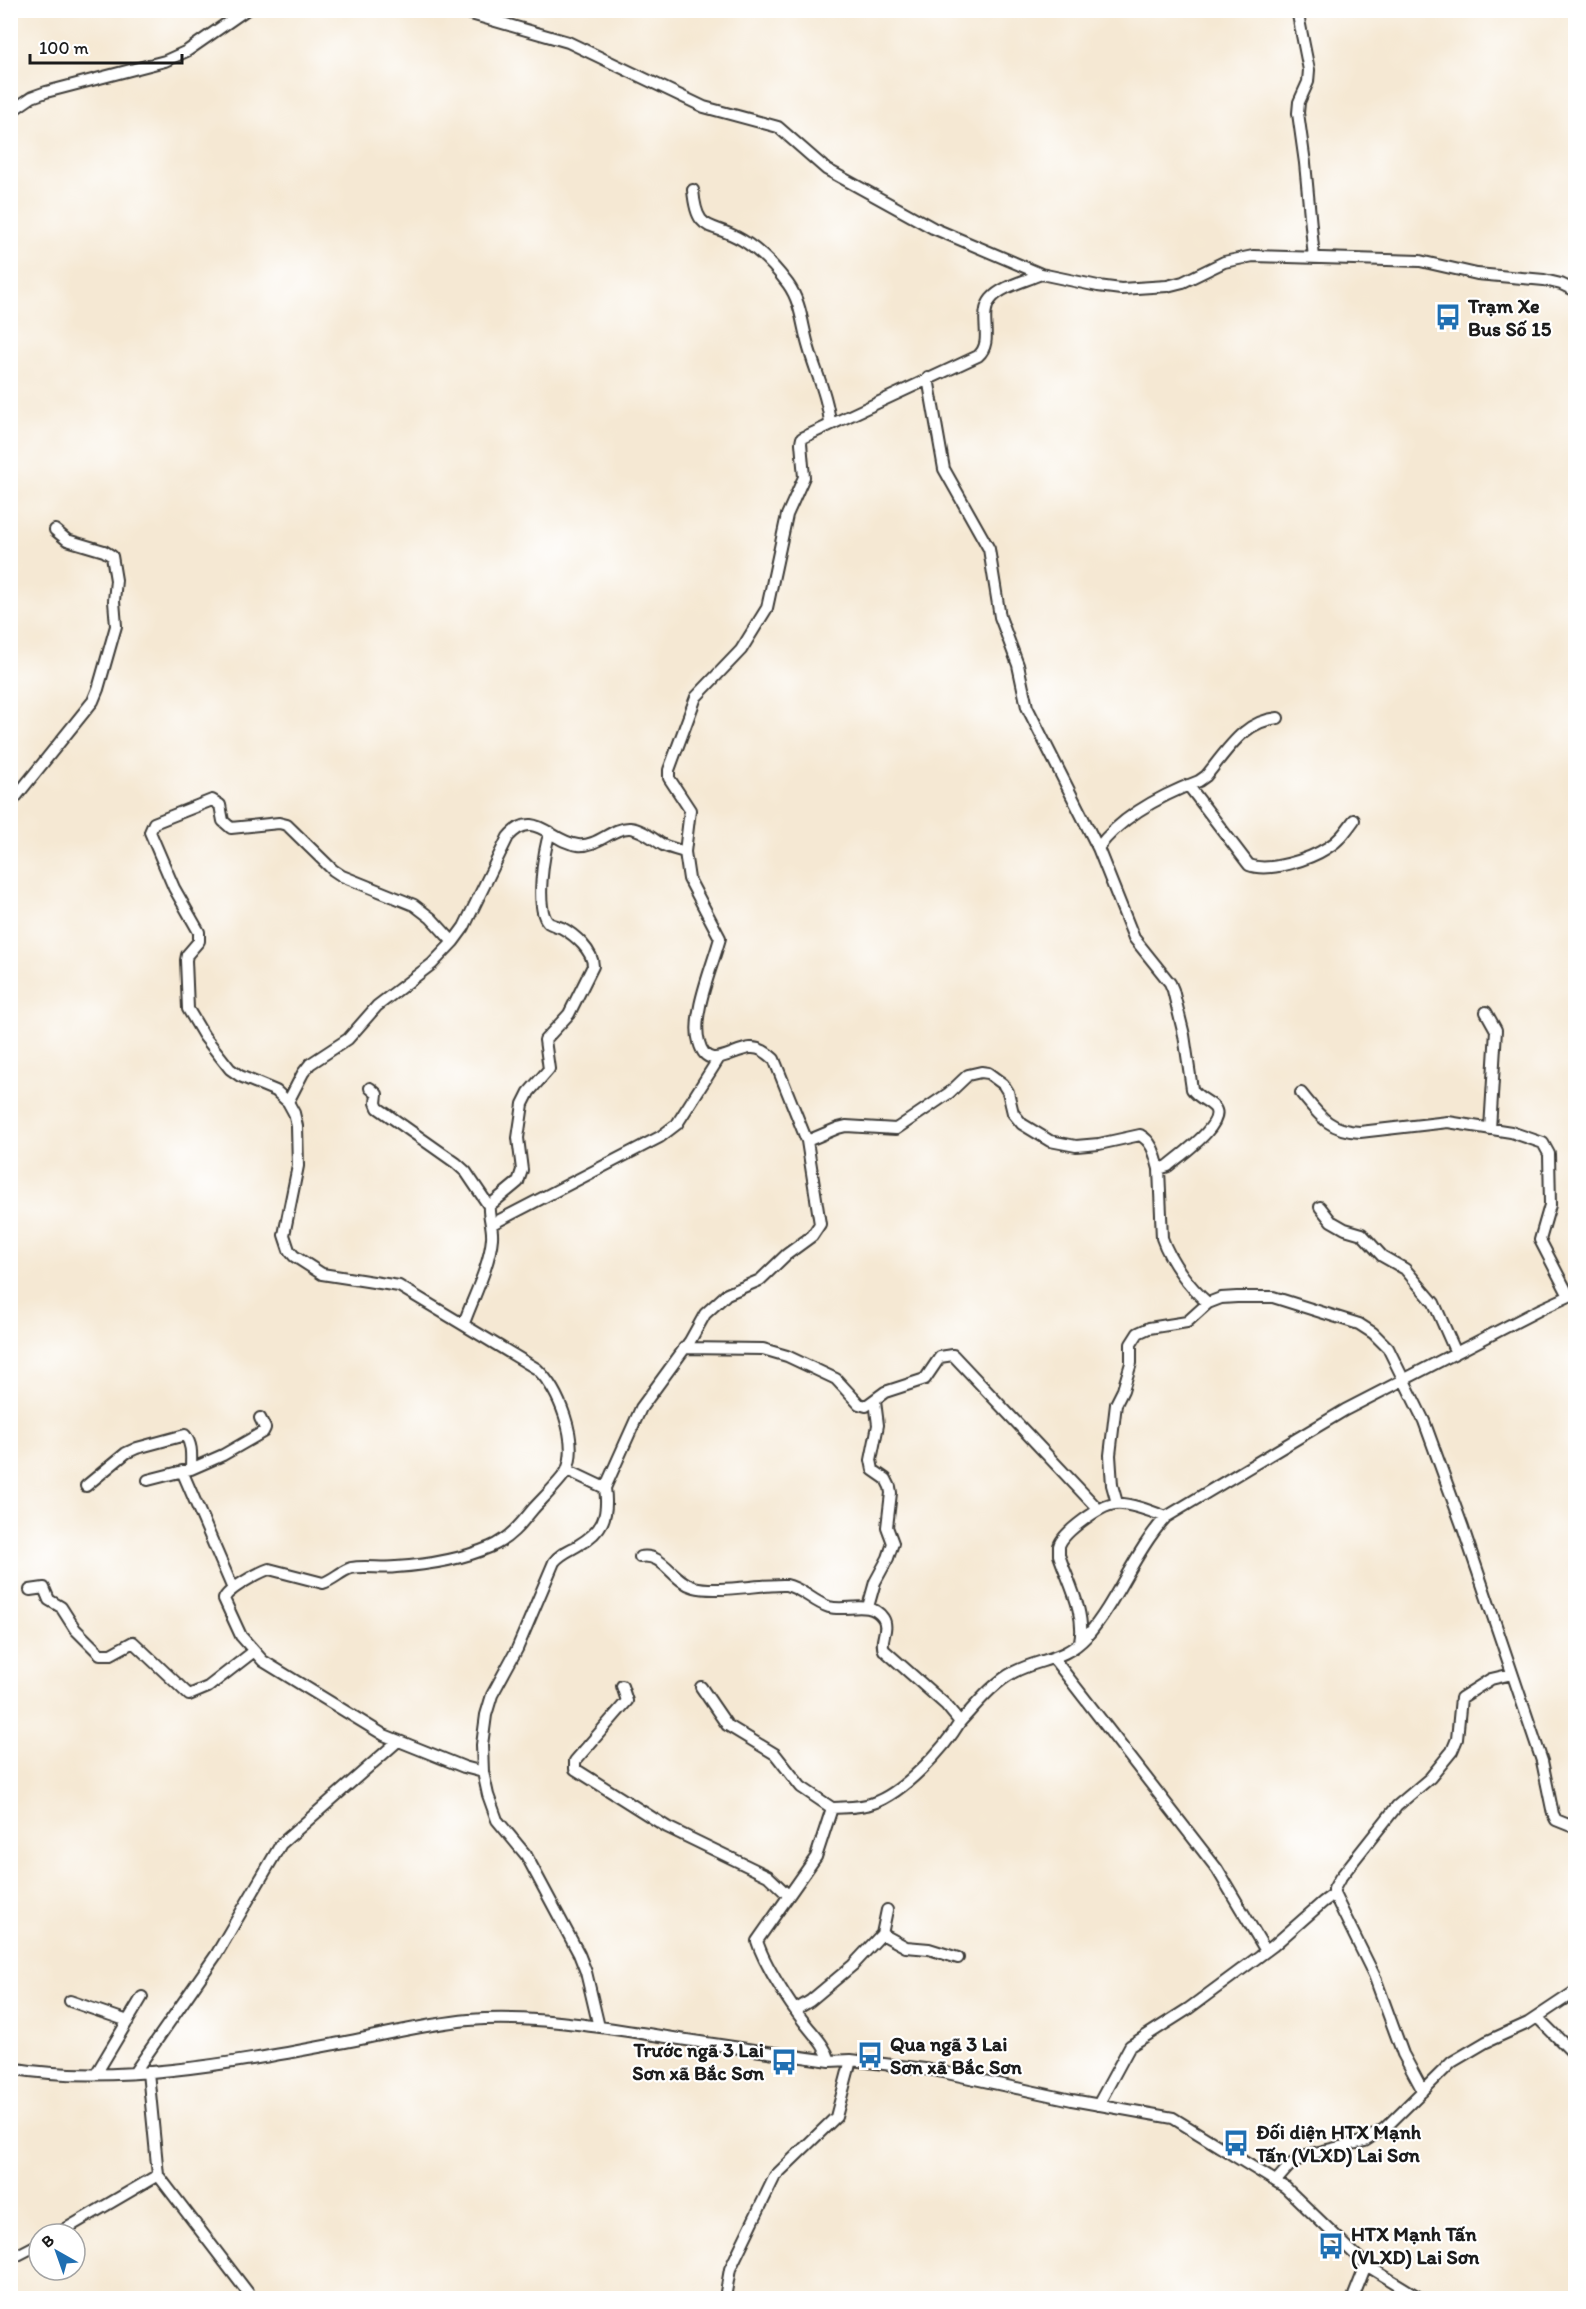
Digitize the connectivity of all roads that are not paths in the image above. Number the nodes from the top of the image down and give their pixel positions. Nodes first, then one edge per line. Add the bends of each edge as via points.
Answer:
1 (246, 10) edge
2 (457, 10) edge
3 (1297, 10) edge
4 (10, 112) edge
5 (693, 190) dead end
6 (1314, 258) junction
7 (1041, 274) junction
8 (1575, 291) edge
9 (928, 378) junction
10 (830, 424) junction
11 (56, 530) dead end
12 (1278, 718) dead end
13 (1188, 785) junction
14 (10, 804) edge
15 (1354, 820) dead end
16 (550, 832) junction
17 (1098, 848) junction
18 (685, 852) junction
19 (453, 942) junction
20 (1486, 1012) dead end
21 (718, 1058) junction
22 (370, 1088) dead end
23 (1301, 1093) dead end
24 (288, 1102) junction
25 (1490, 1128) junction
26 (807, 1141) junction
27 (1159, 1169) junction
28 (489, 1206) junction
29 (1320, 1207) dead end
30 (492, 1224) junction
31 (1572, 1295) edge
32 (1208, 1303) junction
33 (464, 1323) junction
34 (684, 1348) junction
35 (1456, 1353) junction
36 (1404, 1379) junction
37 (875, 1401) junction
38 (260, 1418) dead end
39 (186, 1470) junction
40 (567, 1470) junction
41 (148, 1480) dead end
42 (86, 1486) dead end
43 (605, 1488) junction
44 (1116, 1503) junction
45 (1098, 1509) junction
46 (1166, 1517) junction
47 (640, 1557) dead end
48 (233, 1589) junction
49 (30, 1590) dead end
50 (868, 1608) junction
51 (1080, 1642) junction
52 (253, 1652) junction
53 (1054, 1659) junction
54 (1512, 1674) junction
55 (622, 1686) dead end
56 (701, 1687) dead end
57 (960, 1722) junction
58 (398, 1741) junction
59 (483, 1772) junction
60 (832, 1808) junction
61 (1575, 1828) edge
62 (1334, 1894) junction
63 (788, 1896) junction
64 (887, 1910) dead end
65 (882, 1934) junction
66 (1266, 1952) junction
67 (958, 1958) dead end
68 (1575, 1991) edge
69 (142, 1997) dead end
70 (70, 2001) dead end
71 (795, 2010) junction
72 (1538, 2017) junction
73 (128, 2021) junction
74 (599, 2027) junction
75 (1575, 2055) edge
76 (851, 2060) junction
77 (830, 2061) junction
78 (10, 2068) edge
79 (148, 2072) junction
80 (134, 2073) junction
81 (96, 2074) junction
82 (1423, 2091) junction
83 (1098, 2104) junction
84 (158, 2175) junction
85 (1276, 2181) junction
86 (78, 2222) edge
87 (27, 2250) edge
88 (10, 2259) edge
89 (1366, 2265) junction
90 (252, 2298) edge
91 (725, 2298) edge
92 (1353, 2298) edge
93 (1420, 2298) edge

1 - 4 street via 177,57 46,92
2 - 7 street via 568,42 704,107 778,127 826,170 933,228
3 - 6 street via 1310,70 1298,113
5 - 10 street via 694,210 702,223 742,240 788,283 798,299
6 - 7 street via 1238,257 1183,282 1121,289
6 - 8 street via 1420,261 1484,274 1544,280
7 - 9 street via 997,293 989,301 984,351
9 - 10 street
9 - 17 street via 944,469 989,549 1000,617 1018,665 1027,706
10 - 18 street via 807,435 801,443 804,477 787,515 767,608 741,650 696,697 669,770 669,778 690,810
11 - 14 street via 67,540 112,556 116,626 93,701
12 - 13 street via 1253,724 1206,776
13 - 15 street via 1249,865 1256,868 1314,855 1342,836
13 - 17 street via 1150,802 1110,833
16 - 18 street via 569,842 587,844 630,828
16 - 19 street via 528,824 514,830
16 - 28 street via 544,855 541,911 549,923 586,948 593,966 567,1018 545,1040 549,1069 525,1098 518,1138 522,1170 518,1182
17 - 27 street via 1134,938 1173,990 1192,1089 1215,1108 1217,1115 1212,1128 1168,1166
18 - 21 street via 689,879 720,938 697,1031 700,1048 711,1058
19 - 24 street via 432,964 377,1006 348,1039 310,1064
19 - 24 street via 424,910 333,870 287,825 231,828 223,821 220,805 212,800 154,823 150,832 200,937 186,960 190,1015 230,1069 276,1091
20 - 25 street via 1496,1030
21 - 26 street via 749,1048 767,1052 774,1059
21 - 30 street via 677,1124 660,1137
22 - 28 street via 377,1094 378,1108 456,1163
23 - 25 street via 1319,1116 1347,1132 1448,1122
24 - 33 street via 297,1126 298,1158 284,1234 289,1250 322,1274 399,1286
25 - 31 street via 1543,1143 1547,1148 1550,1205 1540,1240
26 - 27 street via 846,1126 896,1129 968,1075 981,1072 1004,1084 1013,1113 1022,1124 1050,1141 1076,1146 1140,1135 1154,1149
26 - 34 street via 820,1217 818,1230 760,1280 727,1294 705,1314
27 - 32 street via 1162,1238 1198,1295
28 - 30 street
29 - 35 street via 1331,1221 1362,1234 1382,1256 1405,1269 1434,1303
30 - 33 street via 489,1254
31 - 35 street
32 - 36 street via 1221,1298 1273,1297 1359,1324 1388,1348
32 - 44 street via 1187,1322 1149,1328 1134,1337 1131,1363 1116,1404 1110,1455
33 - 40 street via 546,1378 563,1408 568,1428
34 - 37 street via 763,1349 836,1379 859,1404 866,1406
34 - 43 street via 641,1408
35 - 36 street
36 - 46 street
36 - 54 street via 1424,1421
37 - 45 street via 885,1392 925,1379 940,1357 953,1355
37 - 50 street via 878,1425 871,1460 873,1470 890,1487 887,1527 893,1543
38 - 39 street via 263,1432 224,1455
39 - 41 street
39 - 42 street via 191,1447 185,1435 126,1453
39 - 48 street
40 - 43 street
40 - 48 street via 517,1529 479,1552 396,1568 347,1569 323,1583 268,1569
43 - 59 street via 606,1518 596,1532 554,1562 517,1649 492,1695 482,1745
44 - 45 street
44 - 46 street
45 - 51 street via 1059,1546 1080,1614
46 - 51 street
47 - 50 street via 650,1555 693,1587 786,1585 829,1607
48 - 52 street via 224,1599
49 - 52 street via 44,1588 50,1600 62,1607 75,1629 100,1654 111,1654 134,1642 189,1695 208,1687
50 - 57 street via 886,1626 884,1650
51 - 53 street
52 - 58 street via 339,1709
53 - 57 street via 1013,1673
53 - 66 street via 1217,1869
54 - 61 street via 1542,1761 1553,1814 1556,1820
54 - 62 street via 1491,1679 1461,1698 1452,1751 1430,1778 1397,1806 1340,1878
55 - 63 street via 627,1701 575,1761 575,1769 667,1827 768,1876
56 - 60 street via 727,1725 775,1754 801,1787
57 - 60 street via 932,1758 891,1793 872,1804
58 - 59 street
58 - 80 street via 281,1844 216,1955
59 - 74 street via 497,1820 526,1854 579,1954
60 - 63 street via 816,1857
62 - 66 street
62 - 82 street via 1374,1975 1403,2054
63 - 71 street via 757,1941
64 - 65 street
65 - 67 street via 906,1947
65 - 71 street via 853,1965
66 - 83 street via 1130,2046
68 - 72 street
69 - 73 street
70 - 73 street
71 - 77 street via 824,2046
72 - 75 street
72 - 82 street via 1452,2062
73 - 81 street
74 - 77 street
74 - 79 street via 468,2020
76 - 77 street
76 - 83 street via 933,2070
76 - 91 street via 836,2117 775,2176 730,2269
78 - 81 street
79 - 80 street
79 - 84 street
80 - 81 street
82 - 85 street via 1385,2128 1365,2141 1306,2155
83 - 85 street via 1173,2118
84 - 86 street
84 - 90 street
85 - 89 street
87 - 88 street
89 - 92 street
89 - 93 street

